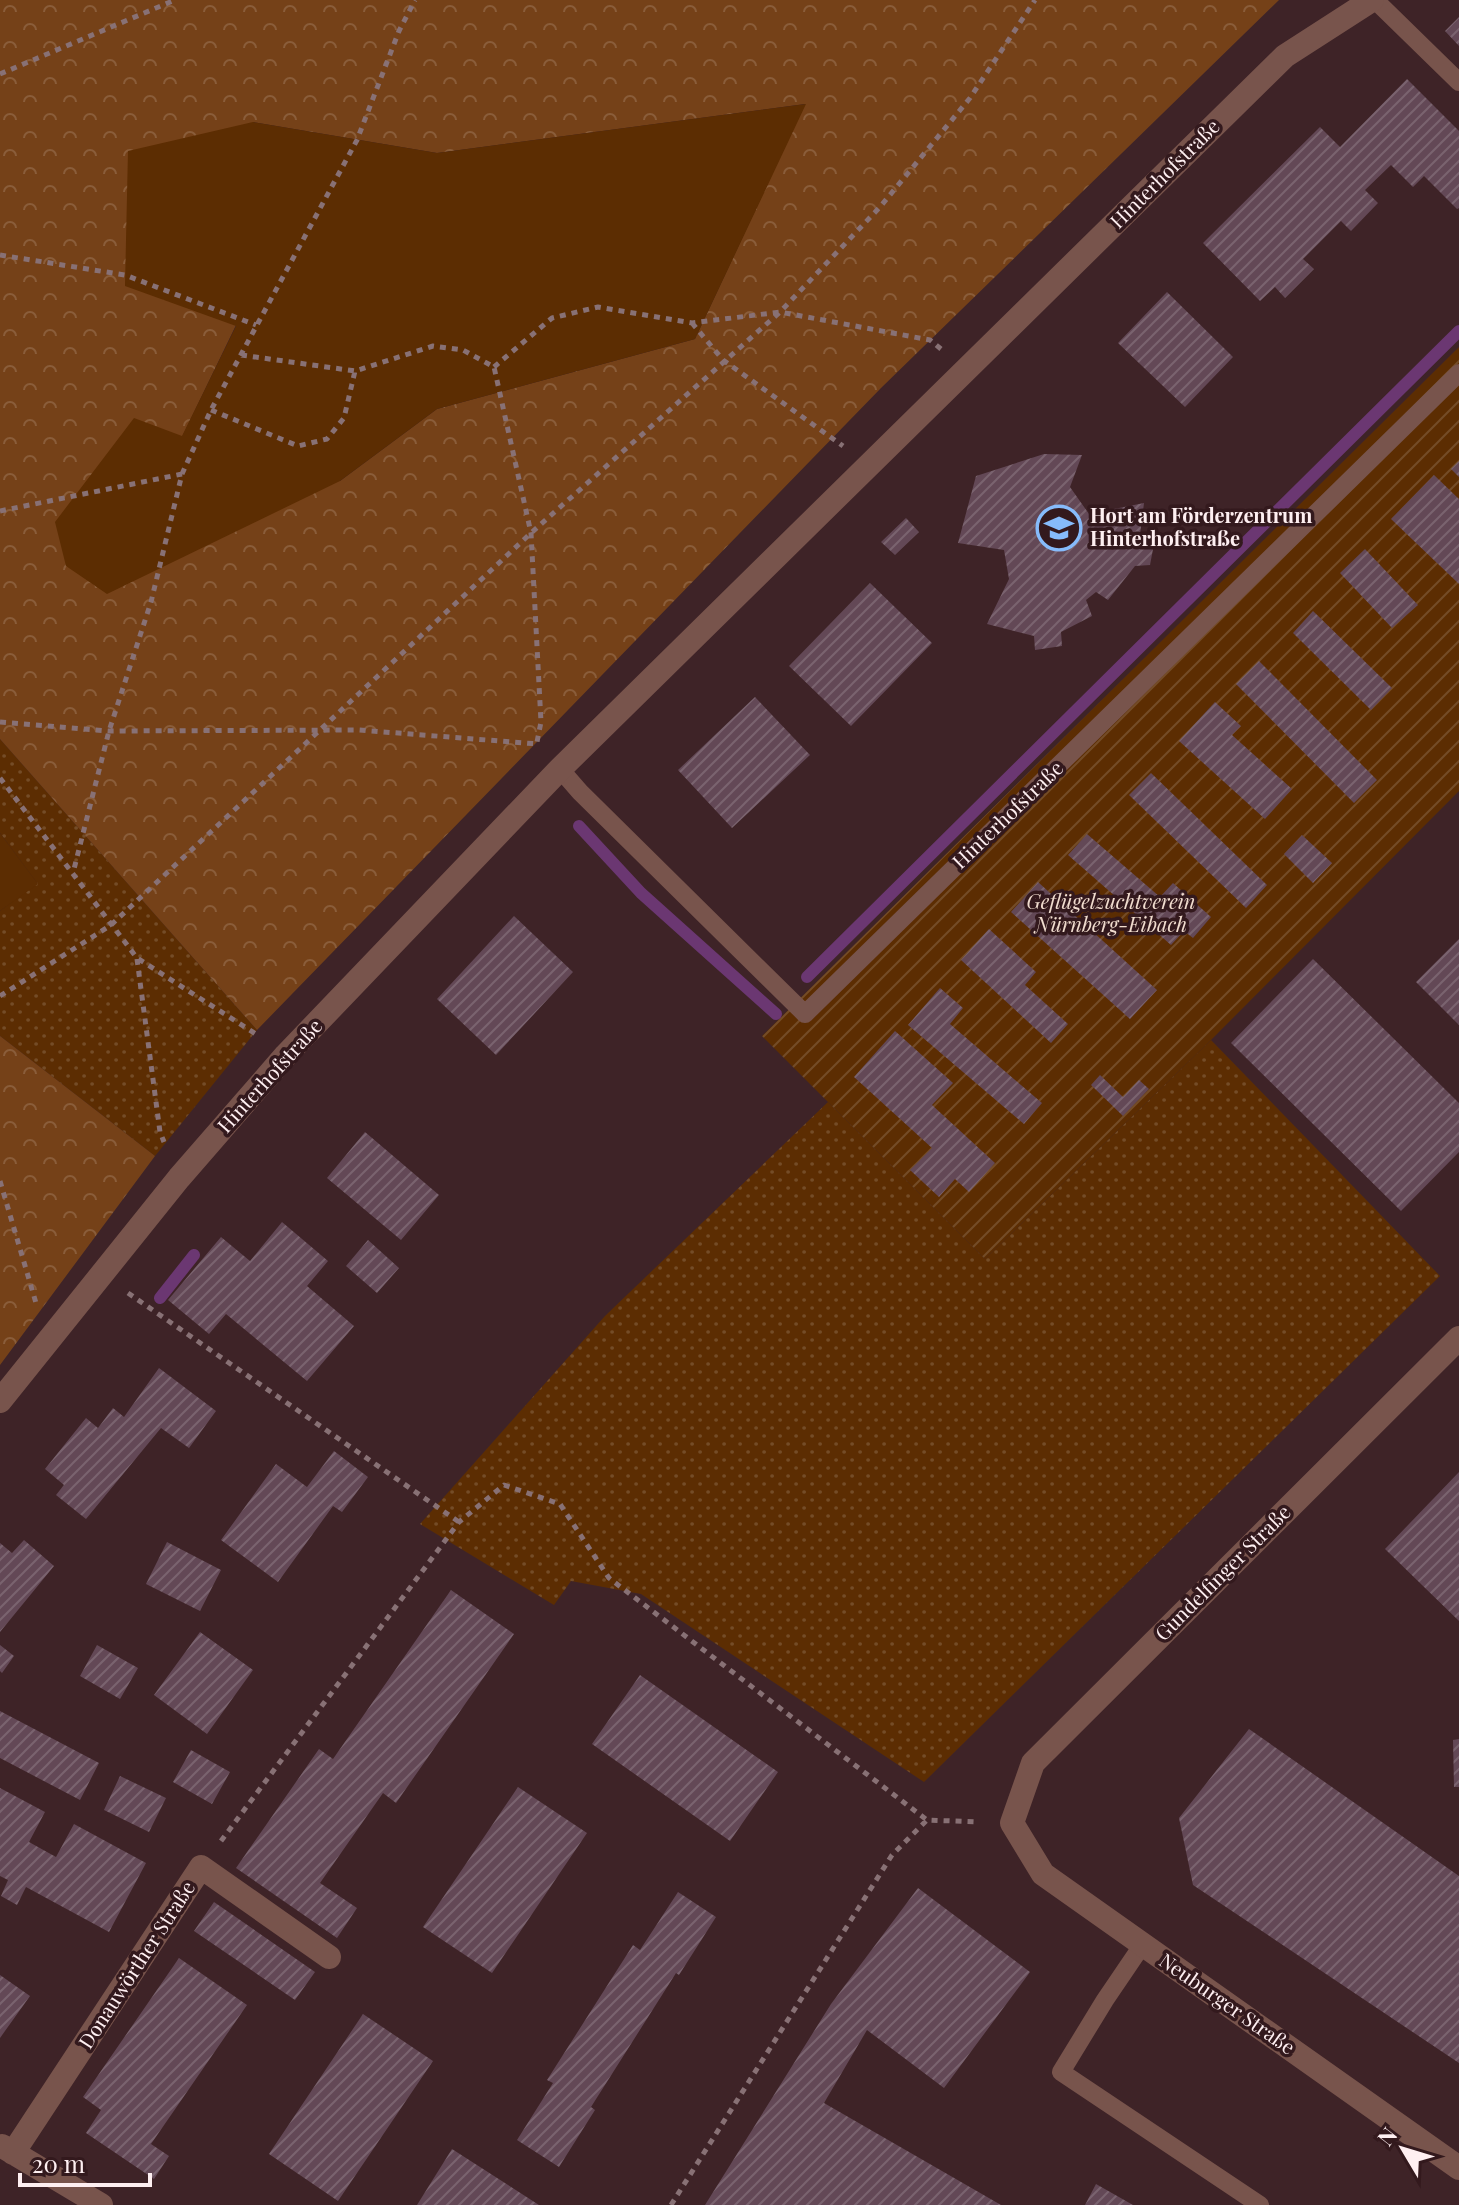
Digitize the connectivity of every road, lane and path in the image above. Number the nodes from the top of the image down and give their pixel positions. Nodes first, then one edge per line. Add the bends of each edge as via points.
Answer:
1 (175, 0) edge
2 (415, 0) edge
3 (1035, 0) edge
4 (1374, 0) edge
5 (0, 74) edge
6 (1459, 82) edge
7 (0, 255) edge
8 (780, 312) junction
9 (692, 323) junction
10 (256, 325) junction
11 (241, 355) junction
12 (723, 360) junction
13 (494, 367) junction
14 (966, 370) junction
15 (355, 371) junction
16 (1459, 373) edge
17 (211, 410) junction
18 (870, 465) junction
19 (182, 474) junction
20 (0, 511) edge
21 (531, 533) junction
22 (0, 722) edge
23 (321, 730) junction
24 (109, 731) junction
25 (537, 743) junction
26 (560, 769) junction
27 (0, 778) edge
28 (73, 873) junction
29 (111, 925) junction
30 (137, 958) junction
31 (0, 996) edge
32 (286, 1055) junction
33 (179, 1178) junction
34 (0, 1181) edge
35 (103, 1273) junction
36 (1459, 1338) edge
37 (47, 1343) junction
38 (0, 1401) edge
39 (459, 1522) junction
40 (927, 1820) junction
41 (1012, 1823) junction
42 (201, 1867) junction
43 (1143, 1944) junction
44 (329, 1957) dead end
45 (6, 2149) edge
46 (1459, 2168) edge
47 (101, 2205) edge
48 (671, 2205) edge
49 (1260, 2205) edge

1 - 5 path
2 - 10 path via 357,140
3 - 8 path via 970,98 880,207
4 - 6 lane
4 - 14 street, Hinterhofstraße via 1285,56
7 - 10 path via 125,275
8 - 9 path
8 - 12 path
8 - 14 path via 930,340
9 - 12 path
9 - 13 path via 598,307 552,318
10 - 11 path
11 - 15 path
11 - 17 path
12 - 18 path
12 - 21 path
13 - 15 path via 463,350 433,346
13 - 21 path
14 - 18 street, Hinterhofstraße
15 - 17 path via 344,418 327,439 298,446
16 - 26 lane, Hinterhofstraße via 805,1014
17 - 19 path
18 - 26 street, Hinterhofstraße
19 - 20 path
19 - 24 path via 151,602
21 - 23 path
21 - 25 path via 541,722
22 - 24 path
23 - 24 path
23 - 25 path
23 - 29 path
24 - 28 path
25 - 26 path
26 - 32 street, Hinterhofstraße
27 - 28 path
28 - 29 path
29 - 30 path
29 - 31 path
30 - 32 path
30 - 33 path via 160,1132
32 - 33 street, Hinterhofstraße
33 - 35 street, Hinterhofstraße
34 - 37 path
35 - 37 street, Hinterhofstraße
35 - 39 path via 146,1308
36 - 41 street, Gundelfinger Straße via 1033,1763
37 - 38 street, Hinterhofstraße
39 - 40 path via 504,1485 560,1504 609,1578
39 - 42 path
40 - 41 path
40 - 48 path via 892,1855
41 - 43 street, Neuburger Straße via 1043,1874
42 - 44 street, Donauwörther Straße
42 - 45 street, Donauwörther Straße
43 - 46 street, Neuburger Straße
43 - 49 lane via 1061,2072
45 - 47 street, Donauwörther Straße

